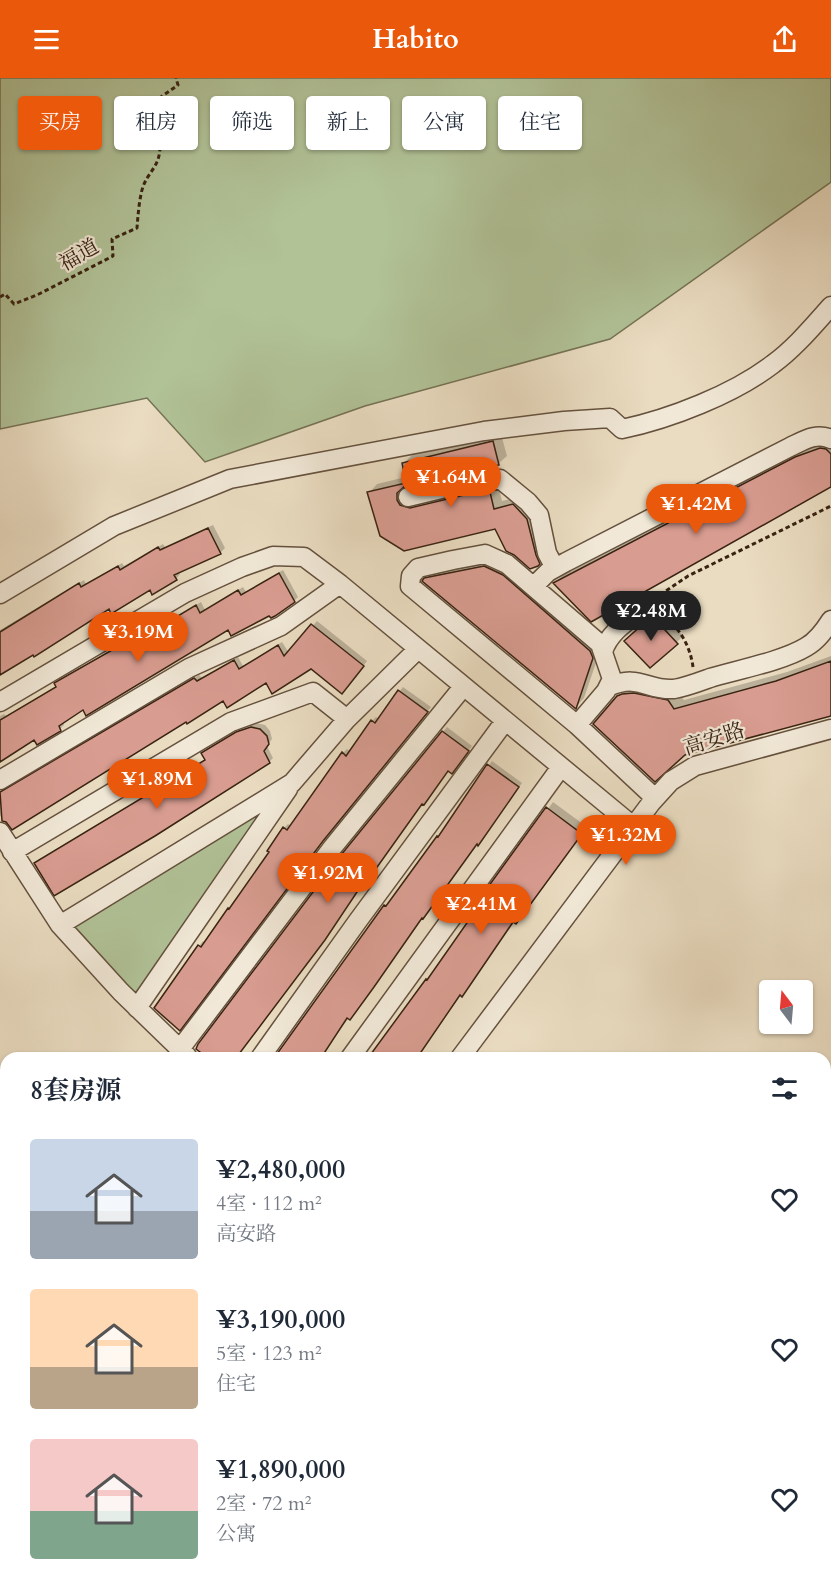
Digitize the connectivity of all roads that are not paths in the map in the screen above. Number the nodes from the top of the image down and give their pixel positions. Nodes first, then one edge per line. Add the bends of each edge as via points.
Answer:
1 (831, 306) edge
2 (828, 434) edge
3 (408, 497) dead end
4 (555, 568) junction
5 (340, 584) junction
6 (534, 586) junction
7 (0, 594) edge
8 (648, 605) road end
9 (831, 620) edge
10 (418, 649) junction
11 (603, 652) junction
12 (463, 687) junction
13 (608, 687) junction
14 (0, 702) edge
15 (347, 719) junction
16 (505, 721) junction
17 (577, 725) junction
18 (831, 729) edge
19 (561, 767) junction
20 (0, 780) edge
21 (292, 783) junction
22 (655, 798) junction
23 (633, 826) junction
24 (0, 832) edge
25 (12, 852) junction
26 (60, 925) junction
27 (137, 1008) junction
28 (183, 1052) edge
29 (185, 1052) edge
30 (264, 1052) edge
31 (354, 1052) edge
32 (464, 1052) edge

1 - 7 street via 807,334 756,377 644,425 622,429 610,418 484,431 230,479 114,526
2 - 4 street via 790,447
3 - 4 street via 500,479 539,515 547,553
4 - 6 street
5 - 10 street
5 - 14 street via 304,557 273,556 185,593
5 - 20 street via 281,626 189,668
6 - 11 street via 600,644
6 - 17 street via 507,564 485,554 418,568 411,576 410,586
8 - 11 street via 613,634
9 - 13 street via 821,635 789,655 675,689 638,681 622,681
10 - 12 street
10 - 15 street
11 - 13 street via 612,679
12 - 16 street
12 - 29 street via 332,848
13 - 17 street
15 - 21 street
15 - 25 street via 313,692 231,722
16 - 19 street
16 - 30 street
17 - 22 street
18 - 22 street, 高安路 via 695,766 671,781
19 - 23 street
19 - 31 street
21 - 26 street
21 - 27 street
22 - 23 street, 高安路
23 - 32 street, 高安路
24 - 25 street
25 - 26 street
26 - 27 street
27 - 28 street

